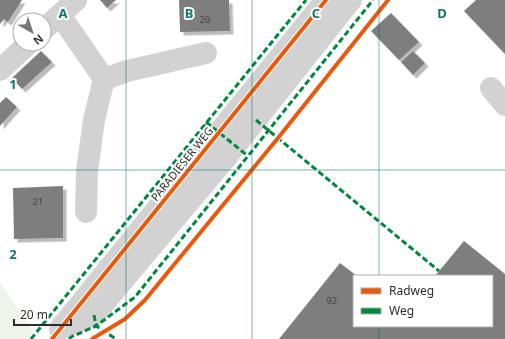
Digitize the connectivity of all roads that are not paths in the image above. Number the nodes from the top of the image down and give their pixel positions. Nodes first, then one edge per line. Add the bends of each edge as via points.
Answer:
1 (76, 0) edge
2 (326, 0) edge
3 (351, 0) edge
4 (60, 15) junction
5 (52, 22) edge
6 (19, 52) edge
7 (206, 53) dead end
8 (0, 70) edge
9 (104, 79) junction
10 (492, 88) dead end
11 (505, 105) edge
12 (86, 212) dead end
13 (57, 334) edge

1 - 4 street
2 - 13 street, PARADIESER WEG
3 - 13 street via 94,316
4 - 5 street
4 - 9 street
6 - 8 street
7 - 9 street via 127,71
9 - 12 street via 94,120 87,171
10 - 11 street

